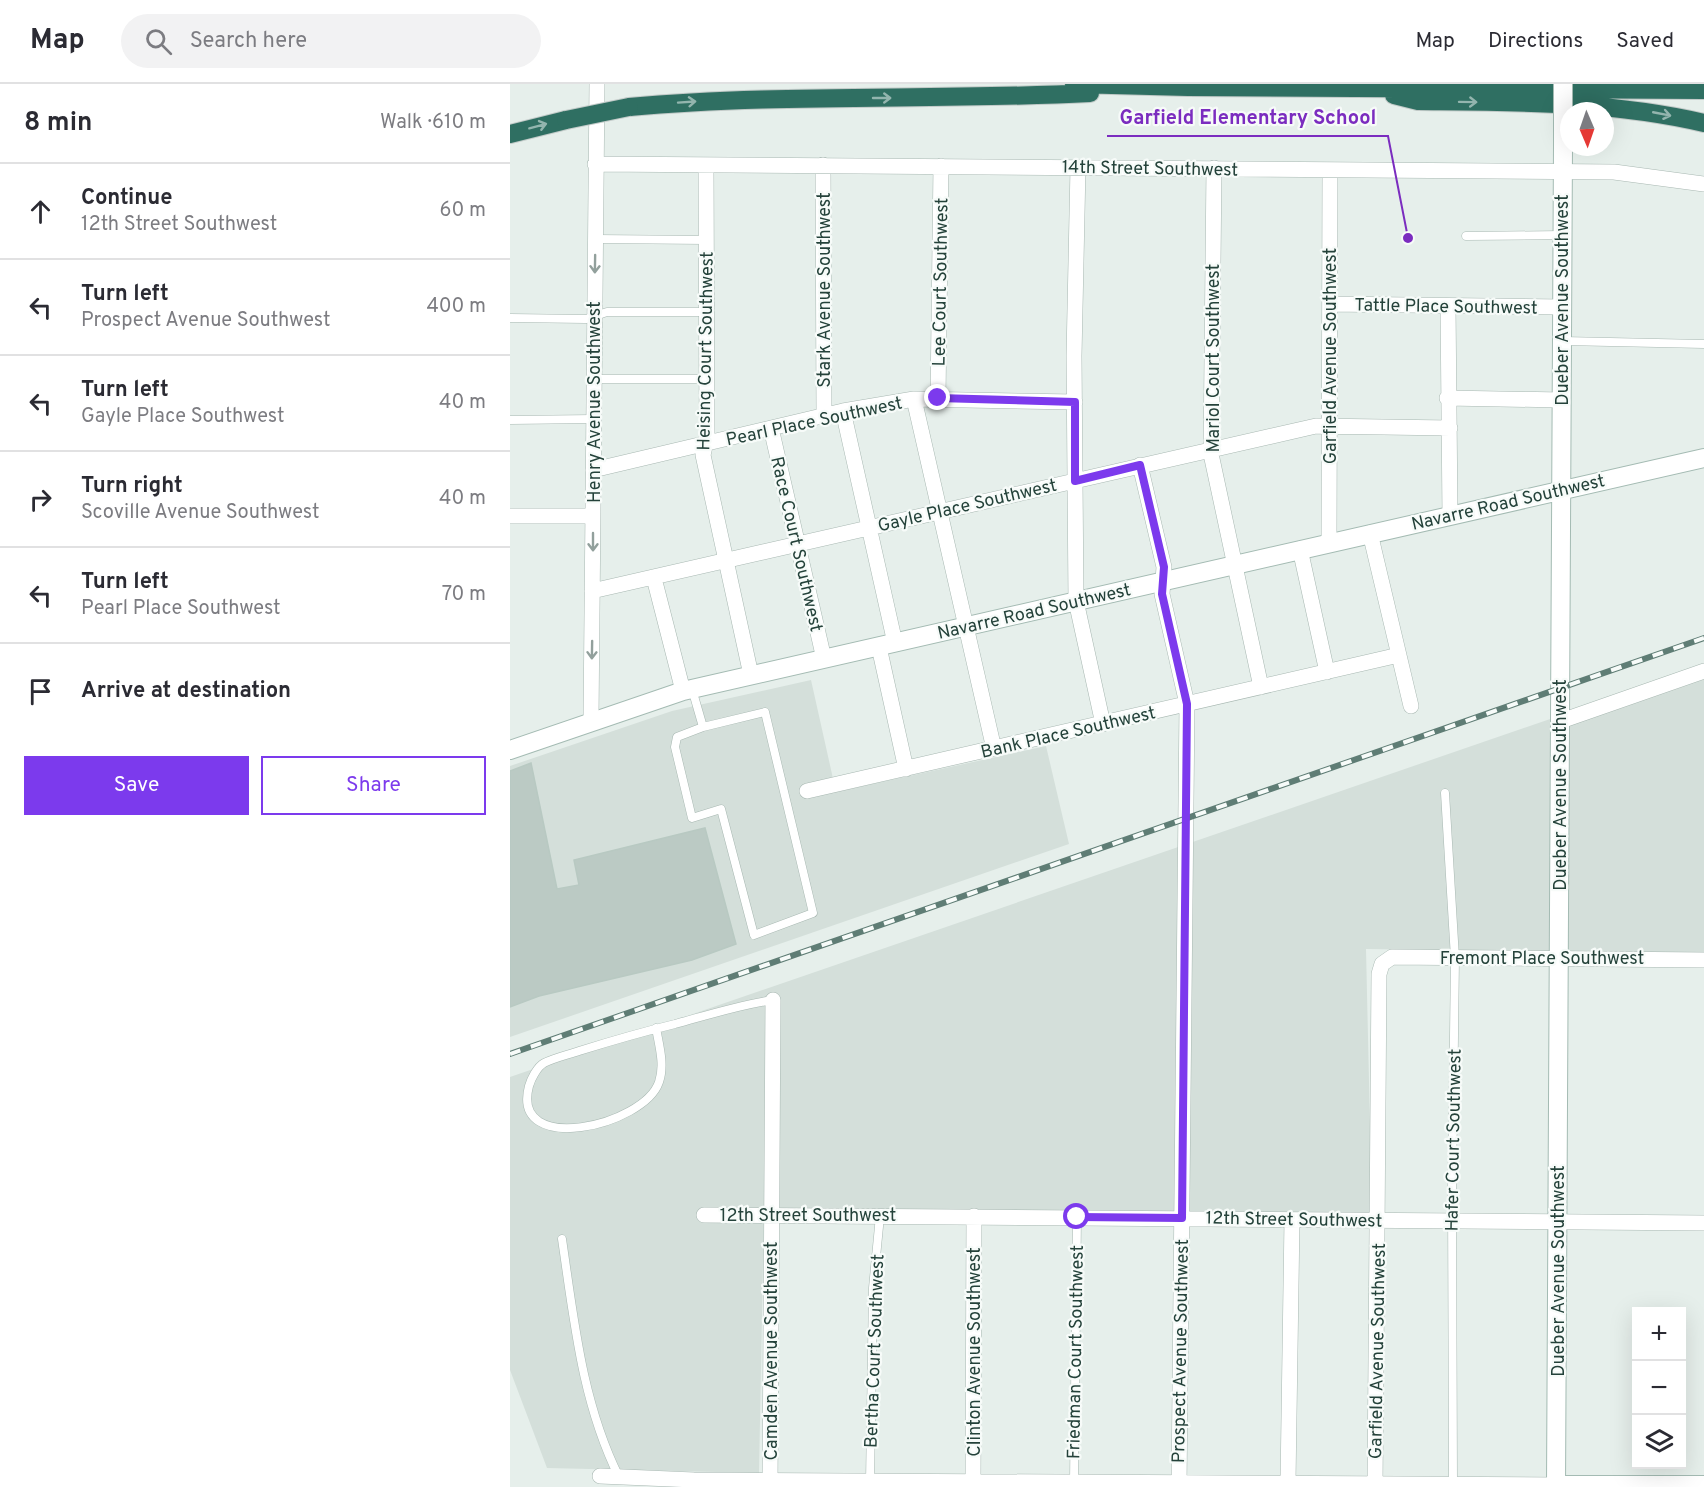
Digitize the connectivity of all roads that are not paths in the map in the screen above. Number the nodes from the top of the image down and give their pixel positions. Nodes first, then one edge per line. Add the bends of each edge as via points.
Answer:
1 (597, 84) edge
2 (1074, 84) edge
3 (1563, 84) edge
4 (1188, 87) junction
5 (1369, 88) junction
6 (1704, 90) edge
7 (1704, 123) edge
8 (510, 134) edge
9 (595, 164) junction
10 (706, 165) junction
11 (823, 165) junction
12 (941, 166) junction
13 (1078, 167) junction
14 (1214, 168) junction
15 (1330, 170) junction
16 (1562, 174) junction
17 (1704, 184) edge
18 (1562, 235) junction
19 (1466, 236) dead end
20 (595, 239) junction
21 (707, 240) junction
22 (1330, 304) junction
23 (1448, 306) junction
24 (1562, 307) junction
25 (706, 312) junction
26 (594, 316) junction
27 (510, 318) edge
28 (1562, 342) junction
29 (1704, 344) edge
30 (594, 379) junction
31 (705, 380) junction
32 (938, 398) junction
33 (1447, 398) junction
34 (914, 399) junction
35 (1561, 400) junction
36 (1075, 402) junction
37 (843, 411) junction
38 (824, 416) junction
39 (594, 419) junction
40 (510, 420) edge
41 (1329, 426) junction
42 (771, 428) junction
43 (1450, 428) junction
44 (704, 446) junction
45 (1211, 448) junction
46 (1704, 458) edge
47 (1140, 465) junction
48 (593, 470) junction
49 (1075, 481) junction
50 (1561, 490) junction
51 (940, 511) junction
52 (1450, 515) junction
53 (510, 516) edge
54 (593, 516) junction
55 (868, 528) junction
56 (1370, 533) junction
57 (1329, 542) junction
58 (797, 545) junction
59 (1300, 549) junction
60 (725, 562) junction
61 (1233, 565) junction
62 (654, 578) junction
63 (1163, 581) junction
64 (592, 591) junction
65 (1076, 601) junction
66 (966, 627) junction
67 (887, 645) junction
68 (1399, 655) junction
69 (824, 659) junction
70 (1704, 671) edge
71 (1327, 672) junction
72 (752, 675) junction
73 (1261, 687) junction
74 (688, 690) junction
75 (1187, 704) junction
76 (1411, 706) dead end
77 (591, 720) junction
78 (1561, 721) junction
79 (1103, 724) junction
80 (703, 727) junction
81 (994, 749) junction
82 (510, 750) edge
83 (906, 769) junction
84 (807, 791) dead end
85 (1445, 793) dead end
86 (1455, 958) junction
87 (1559, 958) junction
88 (1704, 960) edge
89 (1382, 964) joint
90 (773, 1000) joint
91 (656, 1028) junction
92 (704, 1215) dead end
93 (772, 1215) junction
94 (880, 1216) junction
95 (974, 1216) junction
96 (1077, 1217) junction
97 (1182, 1218) junction
98 (1292, 1220) junction
99 (1378, 1220) junction
100 (1452, 1221) junction
101 (1558, 1222) junction
102 (1704, 1223) edge
103 (562, 1239) dead end
104 (600, 1476) dead end
105 (620, 1477) junction
106 (770, 1483) edge
107 (870, 1484) edge
108 (973, 1484) edge
109 (1074, 1484) edge
110 (1179, 1484) edge
111 (1288, 1485) edge
112 (1375, 1485) edge
113 (1704, 1485) edge
114 (1453, 1486) edge
115 (1556, 1486) edge

1 - 9 street, Henry Avenue Southwest
2 - 4 highway
3 - 16 street, Dueber Avenue Southwest, bridge
4 - 5 highway
8 -> 4 highway, bridge via 629,107 784,99 1018,97
5 - 6 highway
5 -> 7 highway via 1418,101 1582,104 1655,112
9 - 10 street, 14th Street Southwest
9 - 20 street, Henry Avenue Southwest
10 - 11 street, 14th Street Southwest
10 - 21 street, Heising Court Southwest
11 - 12 street, 14th Street Southwest
11 - 38 street, Stark Avenue Southwest
12 - 13 street, 14th Street Southwest
12 - 32 street, Lee Court Southwest
13 - 14 street, 14th Street Southwest
13 - 36 street
14 - 15 street, 14th Street Southwest
14 - 45 street, Mariol Court Southwest
15 - 16 street, 14th Street Southwest
15 - 22 street, Garfield Avenue Southwest
16 - 17 street, 14th Street Southwest via 1614,172
16 - 18 street, Dueber Avenue Southwest
18 - 19 lane
18 - 24 street, Dueber Avenue Southwest
20 - 21 lane
20 -> 26 street, Henry Avenue Southwest
21 - 25 street, Heising Court Southwest
22 - 23 street, Tattle Place Southwest
22 - 41 street, Garfield Avenue Southwest
23 - 24 street, Tattle Place Southwest
23 - 33 street
24 - 28 street, Dueber Avenue Southwest
25 - 26 lane via 607,312
25 - 31 street, Heising Court Southwest
26 - 27 lane
26 - 30 street, Henry Avenue Southwest
28 - 29 lane
28 - 35 street, Dueber Avenue Southwest
30 - 31 lane
30 - 39 street, Henry Avenue Southwest
31 - 44 street, Heising Court Southwest
32 - 34 street, Pearl Place Southwest
32 - 36 street, Pearl Place Southwest
33 - 35 street
33 - 43 street
34 - 37 street, Pearl Place Southwest
34 - 51 street
35 - 50 street, Dueber Avenue Southwest
36 - 49 street
37 - 38 street, Pearl Place Southwest
37 - 55 street, Stark Avenue Southwest
38 - 42 street, Pearl Place Southwest
39 - 40 lane
39 - 48 street, Henry Avenue Southwest
41 - 43 street, Gayle Place Southwest
41 - 45 street, Gayle Place Southwest
41 - 57 street, Garfield Avenue Southwest
42 - 44 street, Pearl Place Southwest
42 - 58 street, Race Court Southwest
43 - 52 street
44 - 48 street, Pearl Place Southwest
44 - 60 street, Heising Court Southwest
45 - 47 street, Gayle Place Southwest
45 - 61 street, Mariol Court Southwest
46 - 50 street, Navarre Road Southwest
47 - 49 street, Gayle Place Southwest
47 - 63 street, Prospect Avenue Southwest via 1164,567
48 - 54 street, Henry Avenue Southwest
49 - 51 street, Gayle Place Southwest
49 - 65 street
50 - 52 street, Navarre Road Southwest
50 - 78 street, Dueber Avenue Southwest
51 - 55 street, Gayle Place Southwest
51 - 66 street
52 - 56 street, Navarre Road Southwest
53 - 54 street
54 -> 64 street, Henry Avenue Southwest
55 - 58 street, Gayle Place Southwest
55 - 67 street, Stark Avenue Southwest
56 - 57 street, Navarre Road Southwest
56 - 68 street
57 - 59 street, Navarre Road Southwest
58 - 60 street, Gayle Place Southwest
58 - 69 street, Race Court Southwest
59 - 61 street, Navarre Road Southwest
59 - 71 street
60 - 62 street, Gayle Place Southwest
60 - 72 street, Heising Court Southwest
61 - 63 street, Navarre Road Southwest
61 - 73 street, Mariol Court Southwest
62 - 64 street, Gayle Place Southwest
62 - 74 street
63 - 65 street, Navarre Road Southwest
63 - 75 street, Prospect Avenue Southwest via 1162,594
64 -> 77 street, Henry Avenue Southwest
65 - 66 street, Navarre Road Southwest
65 - 79 street
66 - 67 street, Navarre Road Southwest
66 - 81 street
67 - 69 street, Navarre Road Southwest
67 - 83 street
68 - 71 street, Bank Place Southwest
68 - 76 street
69 - 72 street, Navarre Road Southwest
70 - 78 street
71 - 73 street, Bank Place Southwest
72 - 74 street, Navarre Road Southwest
73 - 75 street, Bank Place Southwest
74 - 77 street, Navarre Road Southwest
74 - 80 lane
75 - 79 street, Bank Place Southwest
75 - 97 street, Prospect Avenue Southwest
77 - 82 street, Navarre Road Southwest
78 - 87 street, Dueber Avenue Southwest
79 - 81 street, Bank Place Southwest
80 - 80 lane via 765,712 813,913 754,935 722,809 692,818 675,747 677,737
81 - 83 street, Bank Place Southwest
83 - 84 street, Bank Place Southwest
85 - 86 lane, Hafer Court Southwest
86 - 87 street, Fremont Place Southwest
86 - 89 street, Fremont Place Southwest via 1392,957
86 - 100 lane, Hafer Court Southwest
87 - 88 street, Fremont Place Southwest
87 - 101 street, Dueber Avenue Southwest
89 - 99 street, Garfield Avenue Southwest
90 - 91 lane via 734,1006
90 - 93 street, Camden Avenue Southwest
91 - 91 lane via 543,1064 531,1081 528,1110 542,1124 564,1128 614,1120 642,1103 654,1094 662,1066
92 - 93 street, 12th Street Southwest
93 - 94 street, 12th Street Southwest
93 - 106 street, Camden Avenue Southwest
94 - 95 street, 12th Street Southwest
94 - 107 lane, Bertha Court Southwest via 873,1288
95 - 96 street, 12th Street Southwest
95 - 108 street, Clinton Avenue Southwest
96 - 97 street, 12th Street Southwest
96 - 109 lane, Friedman Court Southwest
97 - 98 street, 12th Street Southwest
97 - 110 street, Prospect Avenue Southwest
98 - 99 street, 12th Street Southwest
98 - 111 street
99 - 100 street, 12th Street Southwest
99 - 112 street, Garfield Avenue Southwest
100 - 101 street, 12th Street Southwest
100 - 114 lane, Hafer Court Southwest
101 - 102 street, 12th Street Southwest
101 - 115 street, Dueber Avenue Southwest
103 - 105 lane via 592,1411
104 - 105 street
105 - 106 street
106 - 107 street
107 - 108 street
108 - 109 street
109 - 110 street
110 - 111 street
111 - 112 street
112 - 114 street
113 - 115 street
114 - 115 street

